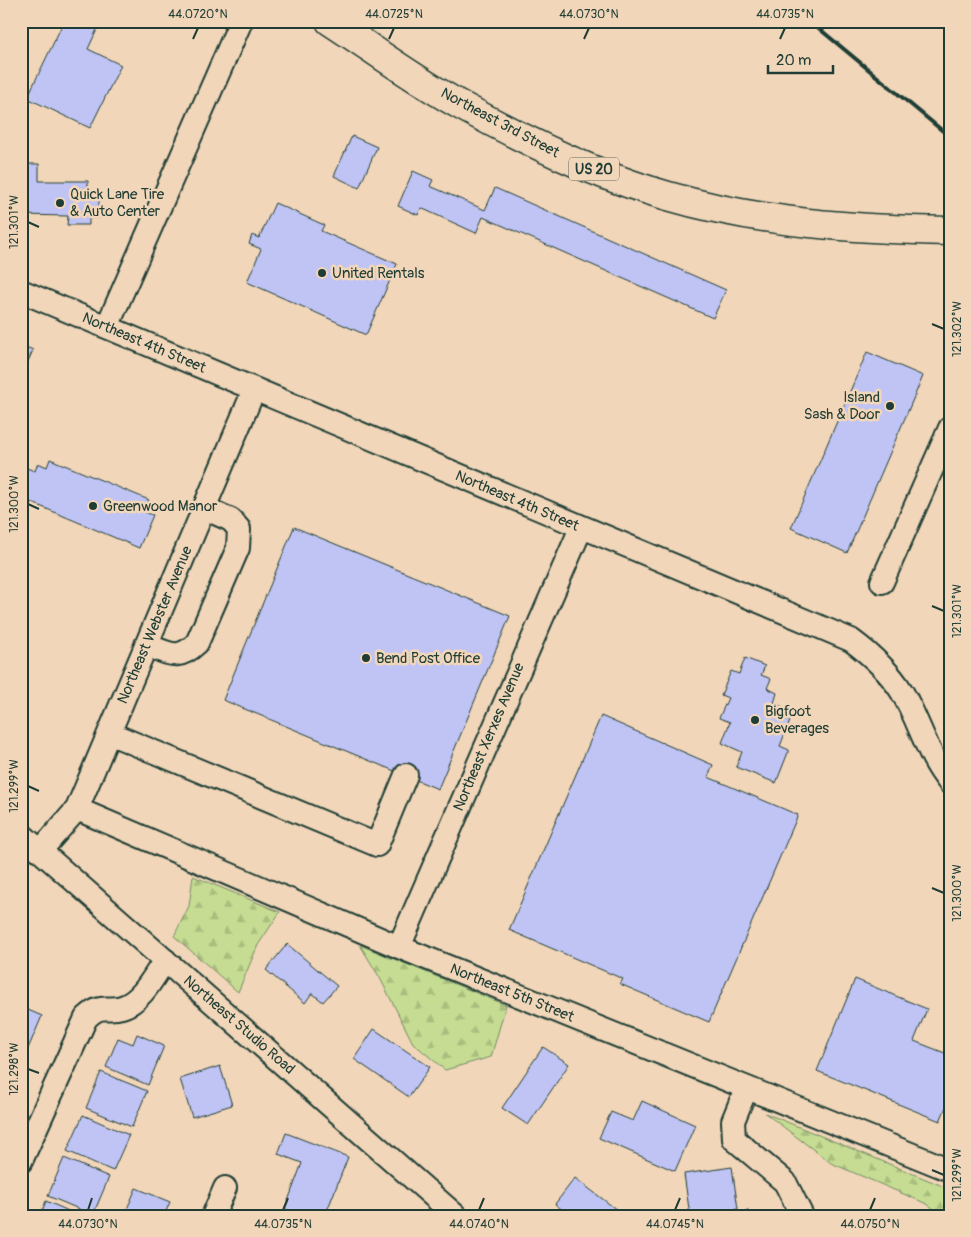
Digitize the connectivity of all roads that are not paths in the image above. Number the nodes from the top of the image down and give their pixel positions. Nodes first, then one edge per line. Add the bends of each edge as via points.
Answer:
1 (241, 21) edge
2 (330, 21) edge
3 (950, 231) edge
4 (21, 291) edge
5 (107, 327) junction
6 (254, 390) junction
7 (950, 428) edge
8 (204, 508) junction
9 (581, 528) junction
10 (882, 582) dead end
11 (146, 645) junction
12 (109, 733) junction
13 (406, 775) dead end
14 (950, 784) edge
15 (77, 808) junction
16 (21, 834) edge
17 (41, 850) junction
18 (399, 947) junction
19 (165, 960) junction
20 (746, 1088) junction
21 (21, 1161) edge
22 (950, 1170) edge
23 (225, 1188) dead end
24 (213, 1216) edge
25 (456, 1216) edge
26 (802, 1216) edge

1 - 5 street
2 - 3 main road, Northeast 3rd Street / US 20 via 459,104 560,156 668,196 736,213 812,224
4 - 5 street, Northeast 4th Street
5 - 6 street, Northeast 4th Street
6 - 8 street, Northeast Webster Avenue
6 - 9 street, Northeast 4th Street
7 - 10 street
8 - 11 street, Northeast Webster Avenue
8 - 11 street via 231,520 239,529 238,548 197,642 186,653 173,655
9 - 14 street, Northeast 4th Street via 851,640 881,665 901,691 931,756
9 - 18 street, Northeast Xerxes Avenue
11 - 12 street, Northeast Webster Avenue
12 - 13 street via 377,845
12 - 15 street, Northeast Webster Avenue
15 - 17 street, Northeast Webster Avenue
15 - 18 street, Northeast 5th Street
16 - 17 street, Northeast Studio Road
17 - 19 street, Northeast Studio Road
18 - 20 street, Northeast 5th Street
19 - 21 street via 136,999 122,1007 96,1009 86,1018
19 - 25 street, Northeast Studio Road
20 - 22 street, Northeast 5th Street
20 - 26 street via 733,1121 734,1139 784,1182
23 - 24 street

